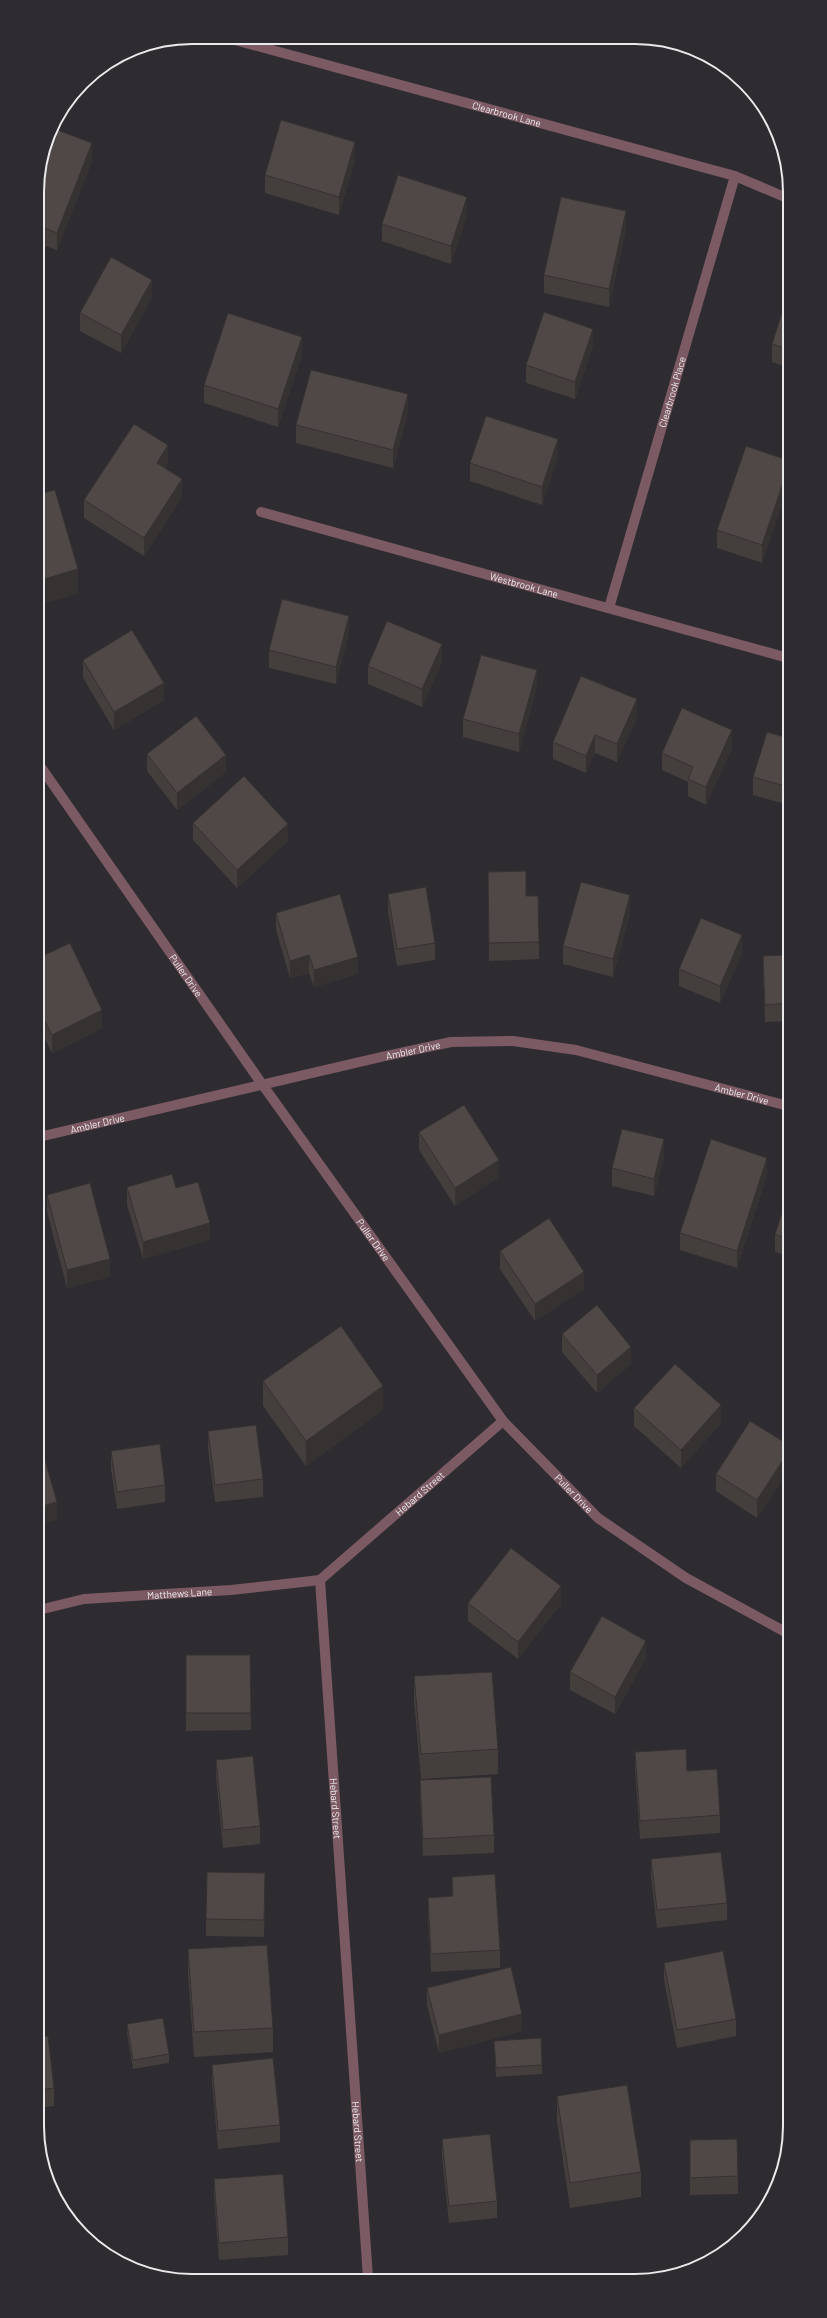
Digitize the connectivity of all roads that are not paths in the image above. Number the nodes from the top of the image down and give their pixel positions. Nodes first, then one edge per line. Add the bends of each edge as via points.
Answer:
1 (250, 44) edge
2 (735, 176) junction
3 (783, 196) edge
4 (261, 512) dead end
5 (609, 608) junction
6 (783, 657) edge
7 (44, 772) edge
8 (262, 1084) junction
9 (783, 1105) edge
10 (44, 1136) edge
11 (503, 1421) junction
12 (320, 1580) junction
13 (44, 1609) edge
14 (783, 1631) edge
15 (368, 2274) edge

1 - 2 street, Clearbrook Lane
2 - 3 street, Clearbrook Lane
2 - 5 street, Clearbrook Place
4 - 5 street, Westbrook Lane
5 - 6 street, Westbrook Lane
7 - 8 street, Puller Drive
8 - 9 street, Ambler Drive via 451,1042 513,1041 576,1050
8 - 10 street, Ambler Drive
8 - 11 street, Puller Drive
11 - 12 street, Hebard Street
11 - 14 street, Puller Drive via 598,1518 686,1578
12 - 13 street, Matthews Lane via 231,1590 84,1599
12 - 15 street, Hebard Street

